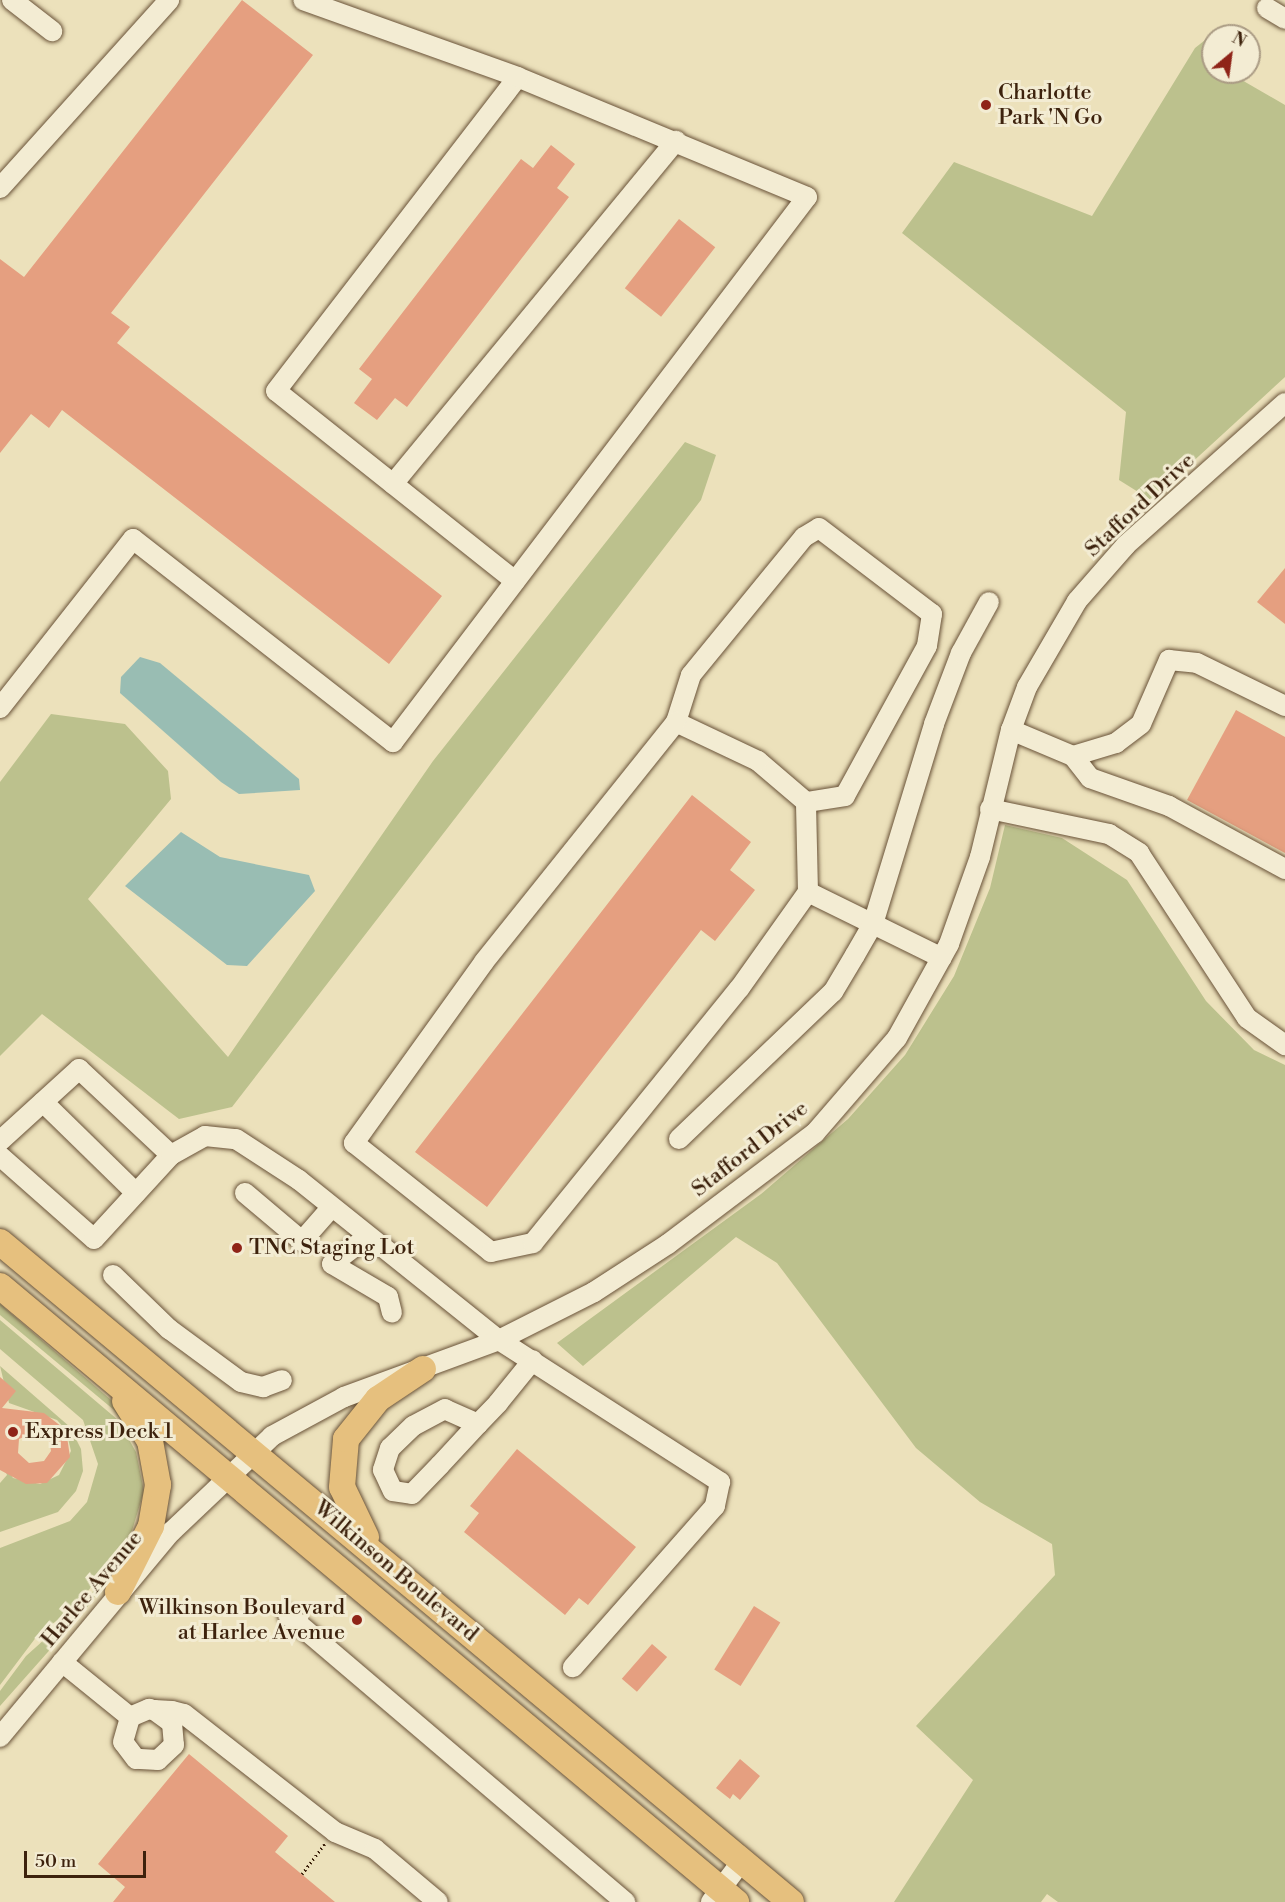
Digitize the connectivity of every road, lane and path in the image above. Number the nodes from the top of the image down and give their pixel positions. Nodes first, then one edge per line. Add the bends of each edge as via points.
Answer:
1 (12, 0) edge
2 (169, 0) edge
3 (303, 0) edge
4 (1267, 8) dead end
5 (1285, 19) edge
6 (52, 31) dead end
7 (519, 77) junction
8 (676, 141) junction
9 (0, 188) edge
10 (1285, 404) edge
11 (393, 484) junction
12 (515, 581) junction
13 (989, 602) dead end
14 (1285, 706) edge
15 (0, 708) edge
16 (676, 722) junction
17 (1011, 730) junction
18 (1073, 756) junction
19 (806, 802) junction
20 (990, 810) junction
21 (1285, 868) edge
22 (808, 892) junction
23 (873, 924) junction
24 (942, 958) junction
25 (1285, 1045) edge
26 (43, 1102) junction
27 (679, 1139) dead end
28 (0, 1141) edge
29 (171, 1155) junction
30 (0, 1156) edge
31 (136, 1193) junction
32 (245, 1193) dead end
33 (331, 1208) junction
34 (367, 1237) junction
35 (0, 1242) edge
36 (113, 1275) dead end
37 (0, 1286) edge
38 (392, 1313) dead end
39 (498, 1340) junction
40 (533, 1360) junction
41 (96, 1366) junction
42 (423, 1369) junction
43 (282, 1380) dead end
44 (478, 1424) junction
45 (253, 1451) junction
46 (227, 1476) junction
47 (400, 1575) junction
48 (118, 1592) junction
49 (288, 1615) dead end
50 (62, 1662) junction
51 (573, 1667) dead end
52 (154, 1710) junction
53 (130, 1717) junction
54 (0, 1737) edge
55 (328, 1841) dead end
56 (741, 1861) junction
57 (302, 1874) dead end
58 (722, 1897) edge
59 (438, 1902) edge
60 (625, 1902) edge
61 (791, 1902) edge

1 - 6 street
2 - 9 street
3 - 7 street
4 - 5 street
7 - 8 street
7 - 11 street via 276,391
8 - 11 street
8 - 12 street via 807,197
10 - 17 street, Stafford Drive via 1097,578 1045,653
11 - 12 street
12 - 15 street via 393,742 133,539
13 - 23 street via 961,653 934,724
14 - 18 street via 1197,663 1169,660 1141,724 1116,743
16 - 19 street via 758,761
16 - 19 street via 691,675 804,537 819,528 932,614 927,646 845,796
16 - 22 street via 484,962 354,1143 492,1252 533,1243 739,989
17 - 18 street
17 - 20 street, Stafford Drive
18 - 21 street via 1090,778 1169,806
19 - 22 street
20 - 24 street, Stafford Drive via 964,907
20 - 25 street via 1109,834 1139,853 1247,1018
22 - 23 street
23 - 24 street
23 - 27 street via 833,992
24 - 39 street, Stafford Drive via 891,1045 808,1139 668,1244 594,1292
26 - 28 street
26 - 29 street via 79,1069
26 - 31 street
29 - 31 street
29 - 33 street via 205,1136 236,1139 299,1180
30 - 31 street via 94,1239
32 - 33 street via 302,1240
33 - 34 street
34 - 38 street via 332,1264 388,1297
34 - 39 street
35 - 45 main road, Wilkinson Boulevard
36 - 43 street via 169,1329 241,1382 263,1387
37 - 41 main road, Wilkinson Boulevard
39 - 40 street
39 - 42 street, Stafford Drive
40 - 44 street
40 - 51 street via 720,1482 715,1506
41 - 46 main road, Wilkinson Boulevard
41 - 48 main road via 150,1441 158,1485 151,1526
42 - 45 street, Stafford Drive via 344,1396
42 - 47 main road via 357,1419 341,1459 348,1509
44 - 44 street via 412,1494 393,1491 383,1470 390,1448 412,1426 446,1409
45 - 46 street, Stafford Drive
45 - 47 main road, Wilkinson Boulevard
46 - 48 street, Harlee Avenue
46 - 58 main road, Wilkinson Boulevard
47 - 56 main road, Wilkinson Boulevard
48 - 50 street, Harlee Avenue
49 - 60 street
50 - 53 street
50 - 54 street, Harlee Avenue
52 - 53 street
52 - 53 street via 172,1723 175,1737 170,1751 143,1762 123,1742
52 - 59 street via 198,1721 335,1832 375,1849
55 - 57 path
56 - 58 street
56 - 61 main road, Wilkinson Boulevard

